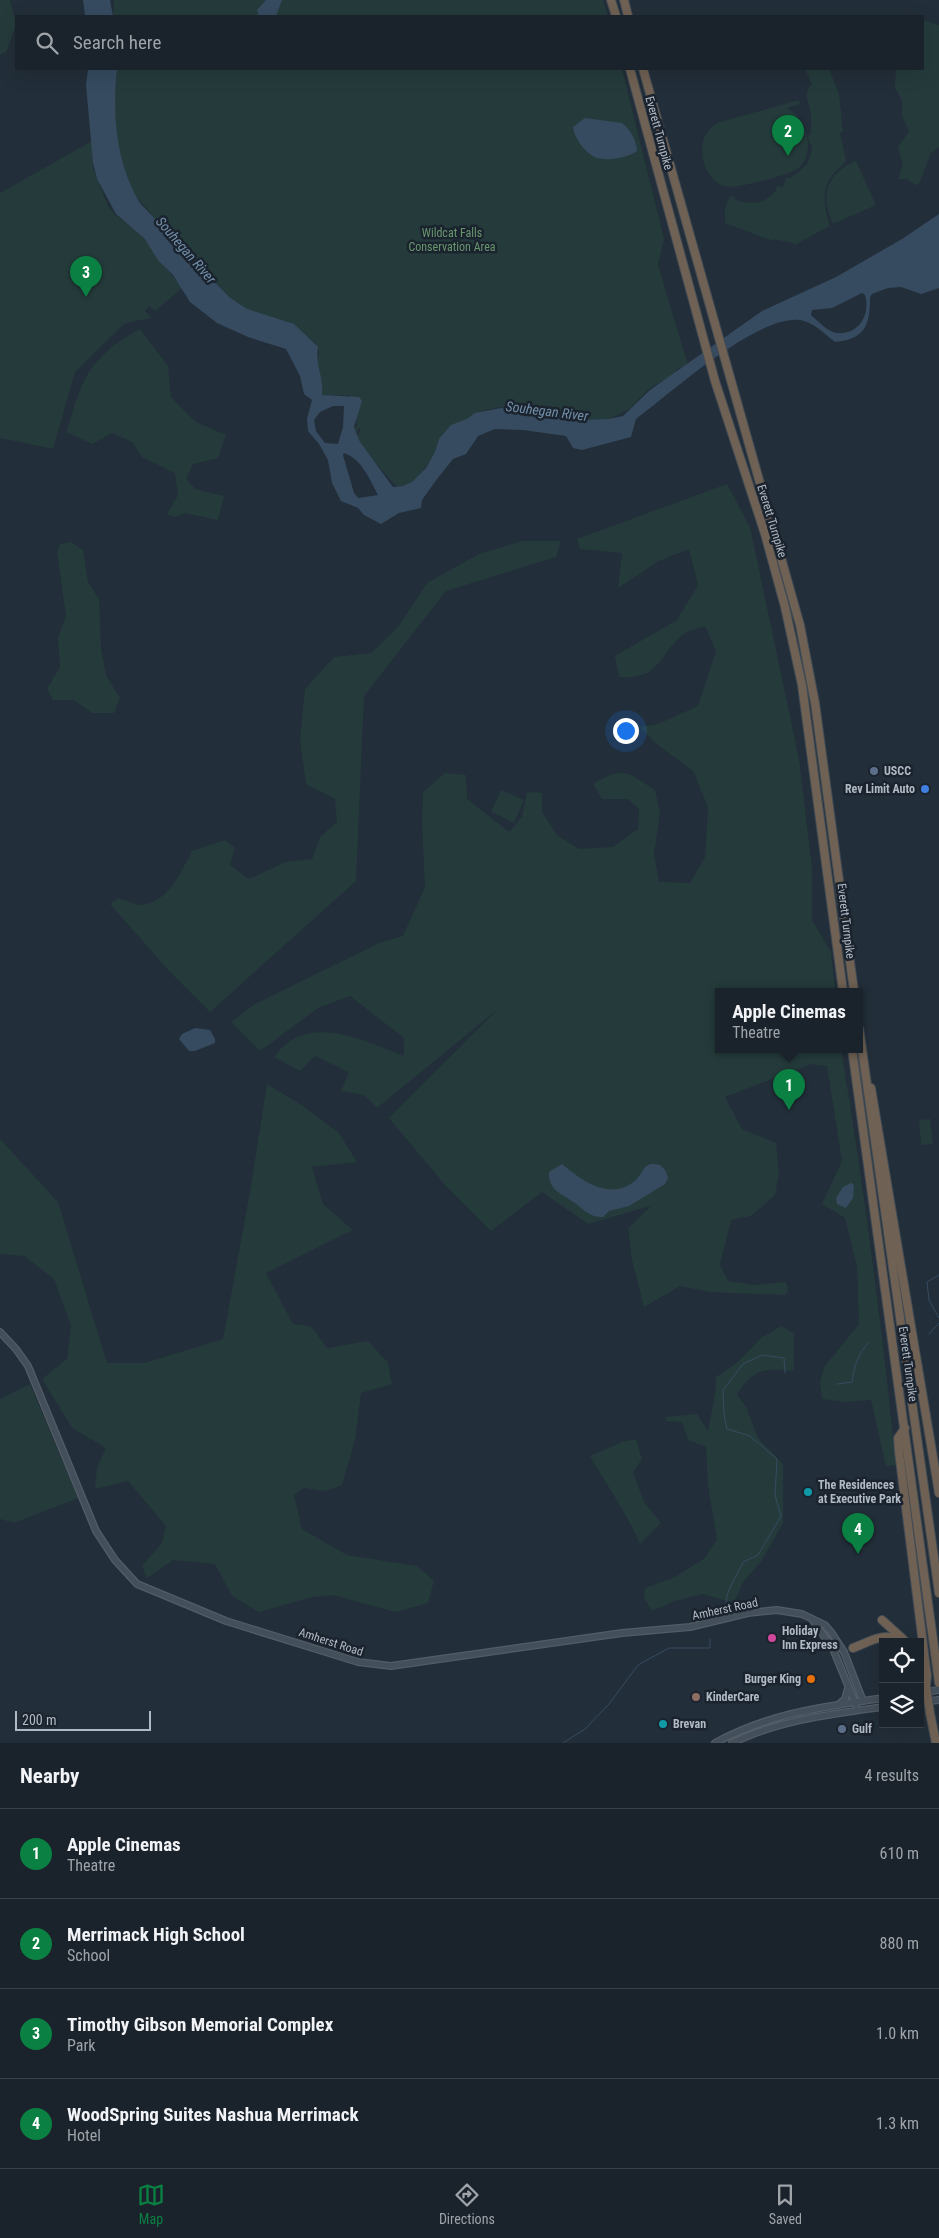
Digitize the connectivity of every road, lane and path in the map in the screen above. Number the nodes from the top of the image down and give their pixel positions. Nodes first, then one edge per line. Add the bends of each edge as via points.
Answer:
1 (611, 0) edge
2 (624, 0) edge
3 (616, 15) edge
4 (628, 15) edge
5 (630, 70) edge
6 (643, 70) edge
7 (843, 988) edge
8 (854, 988) edge
9 (853, 1053) edge
10 (863, 1053) edge
11 (866, 1077) junction
12 (0, 1332) edge
13 (905, 1428) junction
14 (939, 1493) edge
15 (939, 1593) edge
16 (812, 1619) junction
17 (882, 1620) dead end
18 (888, 1638) edge
19 (903, 1638) edge
20 (853, 1648) dead end
21 (924, 1677) edge
22 (939, 1683) edge
23 (926, 1685) junction
24 (849, 1686) junction
25 (939, 1690) edge
26 (924, 1692) edge
27 (879, 1699) edge
28 (939, 1700) edge
29 (864, 1701) junction
30 (924, 1702) edge
31 (855, 1703) junction
32 (837, 1705) junction
33 (879, 1708) edge
34 (858, 1711) junction
35 (930, 1713) junction
36 (715, 1743) edge
37 (732, 1743) edge
38 (932, 1743) edge
39 (936, 1743) edge

1 - 3 highway
2 - 4 highway
5 - 7 highway, Everett Turnpike via 715,381 785,607 802,685
6 - 8 highway, Everett Turnpike via 806,651
9 - 13 highway, Everett Turnpike
10 - 11 highway, Everett Turnpike
11 - 14 highway via 873,1092
11 - 15 highway, Everett Turnpike
12 - 16 street, Amherst Road via 28,1366 96,1531 115,1560 137,1584 226,1622 358,1662 391,1666 622,1633 690,1627 769,1610 792,1612
13 - 22 highway, Everett Turnpike
13 - 23 highway via 898,1438 899,1452
16 - 24 street via 830,1641
16 - 29 street, Amherst Road via 825,1625 837,1640
17 - 19 highway
18 - 20 highway via 874,1638
21 - 23 highway
23 - 35 highway, bridge
24 - 31 street
24 - 32 street via 845,1698
25 - 26 street
27 - 29 street
28 - 30 street
29 - 31 street
31 - 32 street
31 - 34 street
32 - 36 street via 767,1720
33 - 34 street
34 - 37 street via 784,1723
35 - 38 highway
35 - 39 highway

